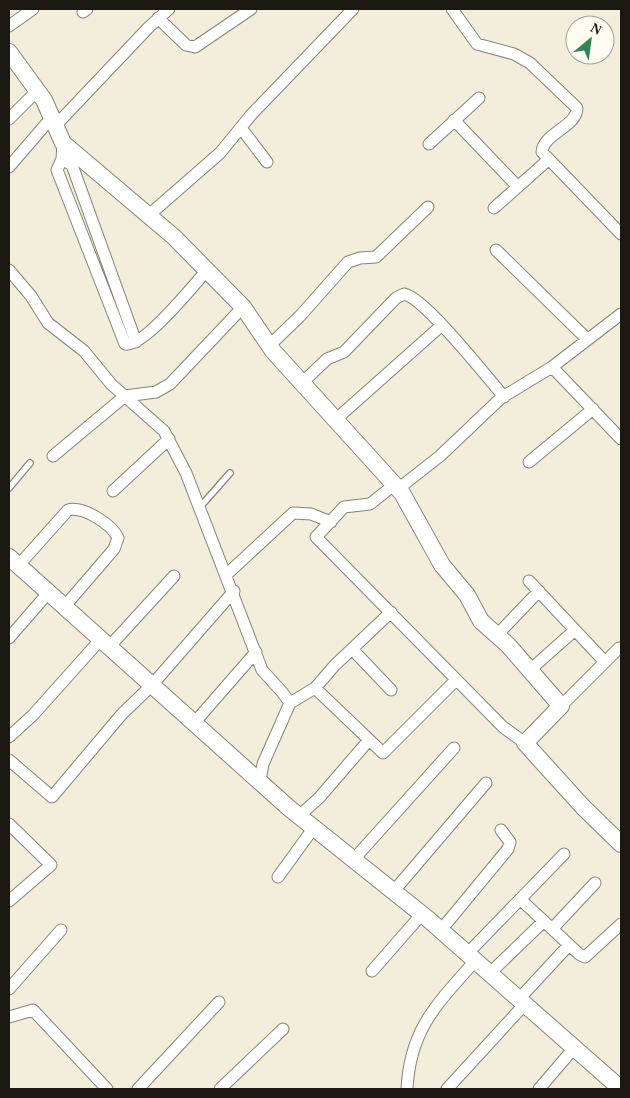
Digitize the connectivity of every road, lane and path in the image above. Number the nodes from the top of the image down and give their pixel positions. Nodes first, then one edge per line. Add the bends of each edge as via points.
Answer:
1 (33, 9) edge
2 (169, 9) edge
3 (251, 9) edge
4 (353, 9) edge
5 (452, 9) edge
6 (158, 18) junction
7 (9, 26) edge
8 (9, 52) edge
9 (37, 91) junction
10 (479, 98) dead end
11 (9, 119) edge
12 (454, 120) junction
13 (54, 121) junction
14 (241, 128) junction
15 (429, 144) dead end
16 (62, 151) junction
17 (548, 160) junction
18 (10, 162) edge
19 (267, 162) dead end
20 (518, 187) junction
21 (428, 207) dead end
22 (494, 208) dead end
23 (149, 215) junction
24 (621, 234) edge
25 (104, 250) junction
26 (496, 250) dead end
27 (90, 256) junction
28 (9, 270) edge
29 (207, 270) junction
30 (243, 306) junction
31 (621, 314) edge
32 (442, 325) junction
33 (587, 339) junction
34 (136, 342) junction
35 (269, 346) junction
36 (552, 367) junction
37 (303, 382) junction
38 (125, 396) junction
39 (504, 397) junction
40 (593, 410) junction
41 (334, 421) junction
42 (621, 438) edge
43 (168, 439) junction
44 (53, 456) dead end
45 (529, 462) dead end
46 (30, 463) dead end
47 (230, 473) dead end
48 (396, 487) junction
49 (9, 488) edge
50 (113, 491) dead end
51 (198, 508) junction
52 (330, 522) junction
53 (13, 561) edge
54 (226, 575) junction
55 (174, 576) dead end
56 (529, 581) dead end
57 (234, 591) junction
58 (539, 591) junction
59 (49, 592) junction
60 (65, 606) junction
61 (391, 612) junction
62 (575, 630) junction
63 (497, 635) junction
64 (9, 638) edge
65 (105, 643) junction
66 (619, 648) dead end
67 (352, 649) junction
68 (256, 652) junction
69 (605, 662) junction
70 (530, 670) junction
71 (456, 680) junction
72 (152, 685) junction
73 (315, 688) junction
74 (391, 690) dead end
75 (290, 703) junction
76 (561, 706) junction
77 (195, 722) junction
78 (9, 737) edge
79 (369, 740) junction
80 (525, 743) junction
81 (454, 748) dead end
82 (9, 760) edge
83 (260, 780) junction
84 (486, 783) dead end
85 (299, 816) junction
86 (9, 824) edge
87 (315, 826) junction
88 (501, 830) dead end
89 (621, 844) edge
90 (564, 854) dead end
91 (354, 859) junction
92 (278, 877) dead end
93 (595, 883) dead end
94 (393, 892) junction
95 (520, 899) junction
96 (9, 901) edge
97 (422, 914) junction
98 (621, 924) edge
99 (548, 925) junction
100 (61, 930) dead end
101 (441, 930) junction
102 (569, 945) junction
103 (471, 958) junction
104 (372, 971) dead end
105 (489, 974) junction
106 (9, 989) edge
107 (219, 1002) dead end
108 (521, 1002) junction
109 (9, 1017) edge
110 (283, 1029) dead end
111 (574, 1048) junction
112 (107, 1089) edge
113 (138, 1089) edge
114 (220, 1089) edge
115 (407, 1089) edge
116 (447, 1089) edge
117 (538, 1089) edge
118 (621, 1089) edge

1 - 7 street
2 - 6 street
3 - 6 street via 195,47 186,45
4 - 14 street
5 - 17 street via 477,44 530,62 577,108 574,117 542,146
6 - 13 street
8 - 9 street
9 - 11 street
9 - 13 street
10 - 12 street
12 - 15 street
12 - 20 street
13 - 16 street
13 - 18 street
14 - 19 street
14 - 23 street via 210,162
16 - 23 street
16 - 25 street via 72,165
16 - 27 street via 58,170
17 - 20 street
17 - 24 street
20 - 22 street
21 - 35 street via 376,258 348,262
23 - 29 street
25 - 27 street
25 - 34 street
26 - 33 street
27 - 34 street via 123,341 128,345
28 - 38 street via 48,323 84,351
29 - 30 street
29 - 34 street via 147,335
30 - 35 street
30 - 38 street via 170,384 156,392
31 - 33 street
32 - 37 street via 412,297 400,295 344,352 327,359
32 - 39 street
32 - 41 street
33 - 36 street
35 - 37 street
36 - 39 street
36 - 40 street
37 - 41 street
38 - 43 street via 164,431
38 - 44 street
39 - 48 street via 480,415 440,456
40 - 42 street
40 - 45 street
41 - 48 street
43 - 50 street
43 - 51 street via 186,473
46 - 49 lane
47 - 51 lane
48 - 52 street via 370,504 344,507
48 - 63 street via 442,565 467,595 481,621
51 - 54 street
52 - 54 street via 312,514 293,513
52 - 61 street via 316,537
53 - 59 street
53 - 60 street via 68,510 84,511 110,527 118,538 114,549
54 - 57 street
55 - 65 street
56 - 58 street
57 - 68 street
57 - 72 street
58 - 62 street
58 - 63 street
59 - 60 street
59 - 64 street
60 - 65 street
61 - 67 street
61 - 71 street
62 - 69 street
62 - 70 street
63 - 70 street
65 - 72 street
65 - 78 street
66 - 69 street
67 - 73 street
67 - 74 street
68 - 75 street via 262,670
68 - 77 street
69 - 76 street
70 - 76 street
71 - 79 street via 383,753
71 - 80 street via 503,727
72 - 77 street
72 - 82 street via 122,714 52,797
73 - 75 street
73 - 79 street
75 - 83 street via 263,764
76 - 80 street
77 - 83 street
79 - 85 street via 319,798
80 - 89 street
81 - 91 street
83 - 85 street
84 - 94 street
85 - 87 street
86 - 96 street via 51,865
87 - 91 street
87 - 92 street
88 - 101 street via 510,842 508,849
90 - 95 street
91 - 94 street
93 - 99 street
94 - 97 street
95 - 99 street
95 - 103 street
97 - 101 street
97 - 104 street
98 - 102 street via 585,957
99 - 102 street
99 - 105 street
100 - 106 street
101 - 103 street
102 - 108 street
103 - 105 street
103 - 115 street via 424,1023 411,1054
105 - 108 street
107 - 113 street
108 - 111 street
108 - 116 street
109 - 112 street via 33,1010
110 - 114 street
111 - 117 street
111 - 118 street

